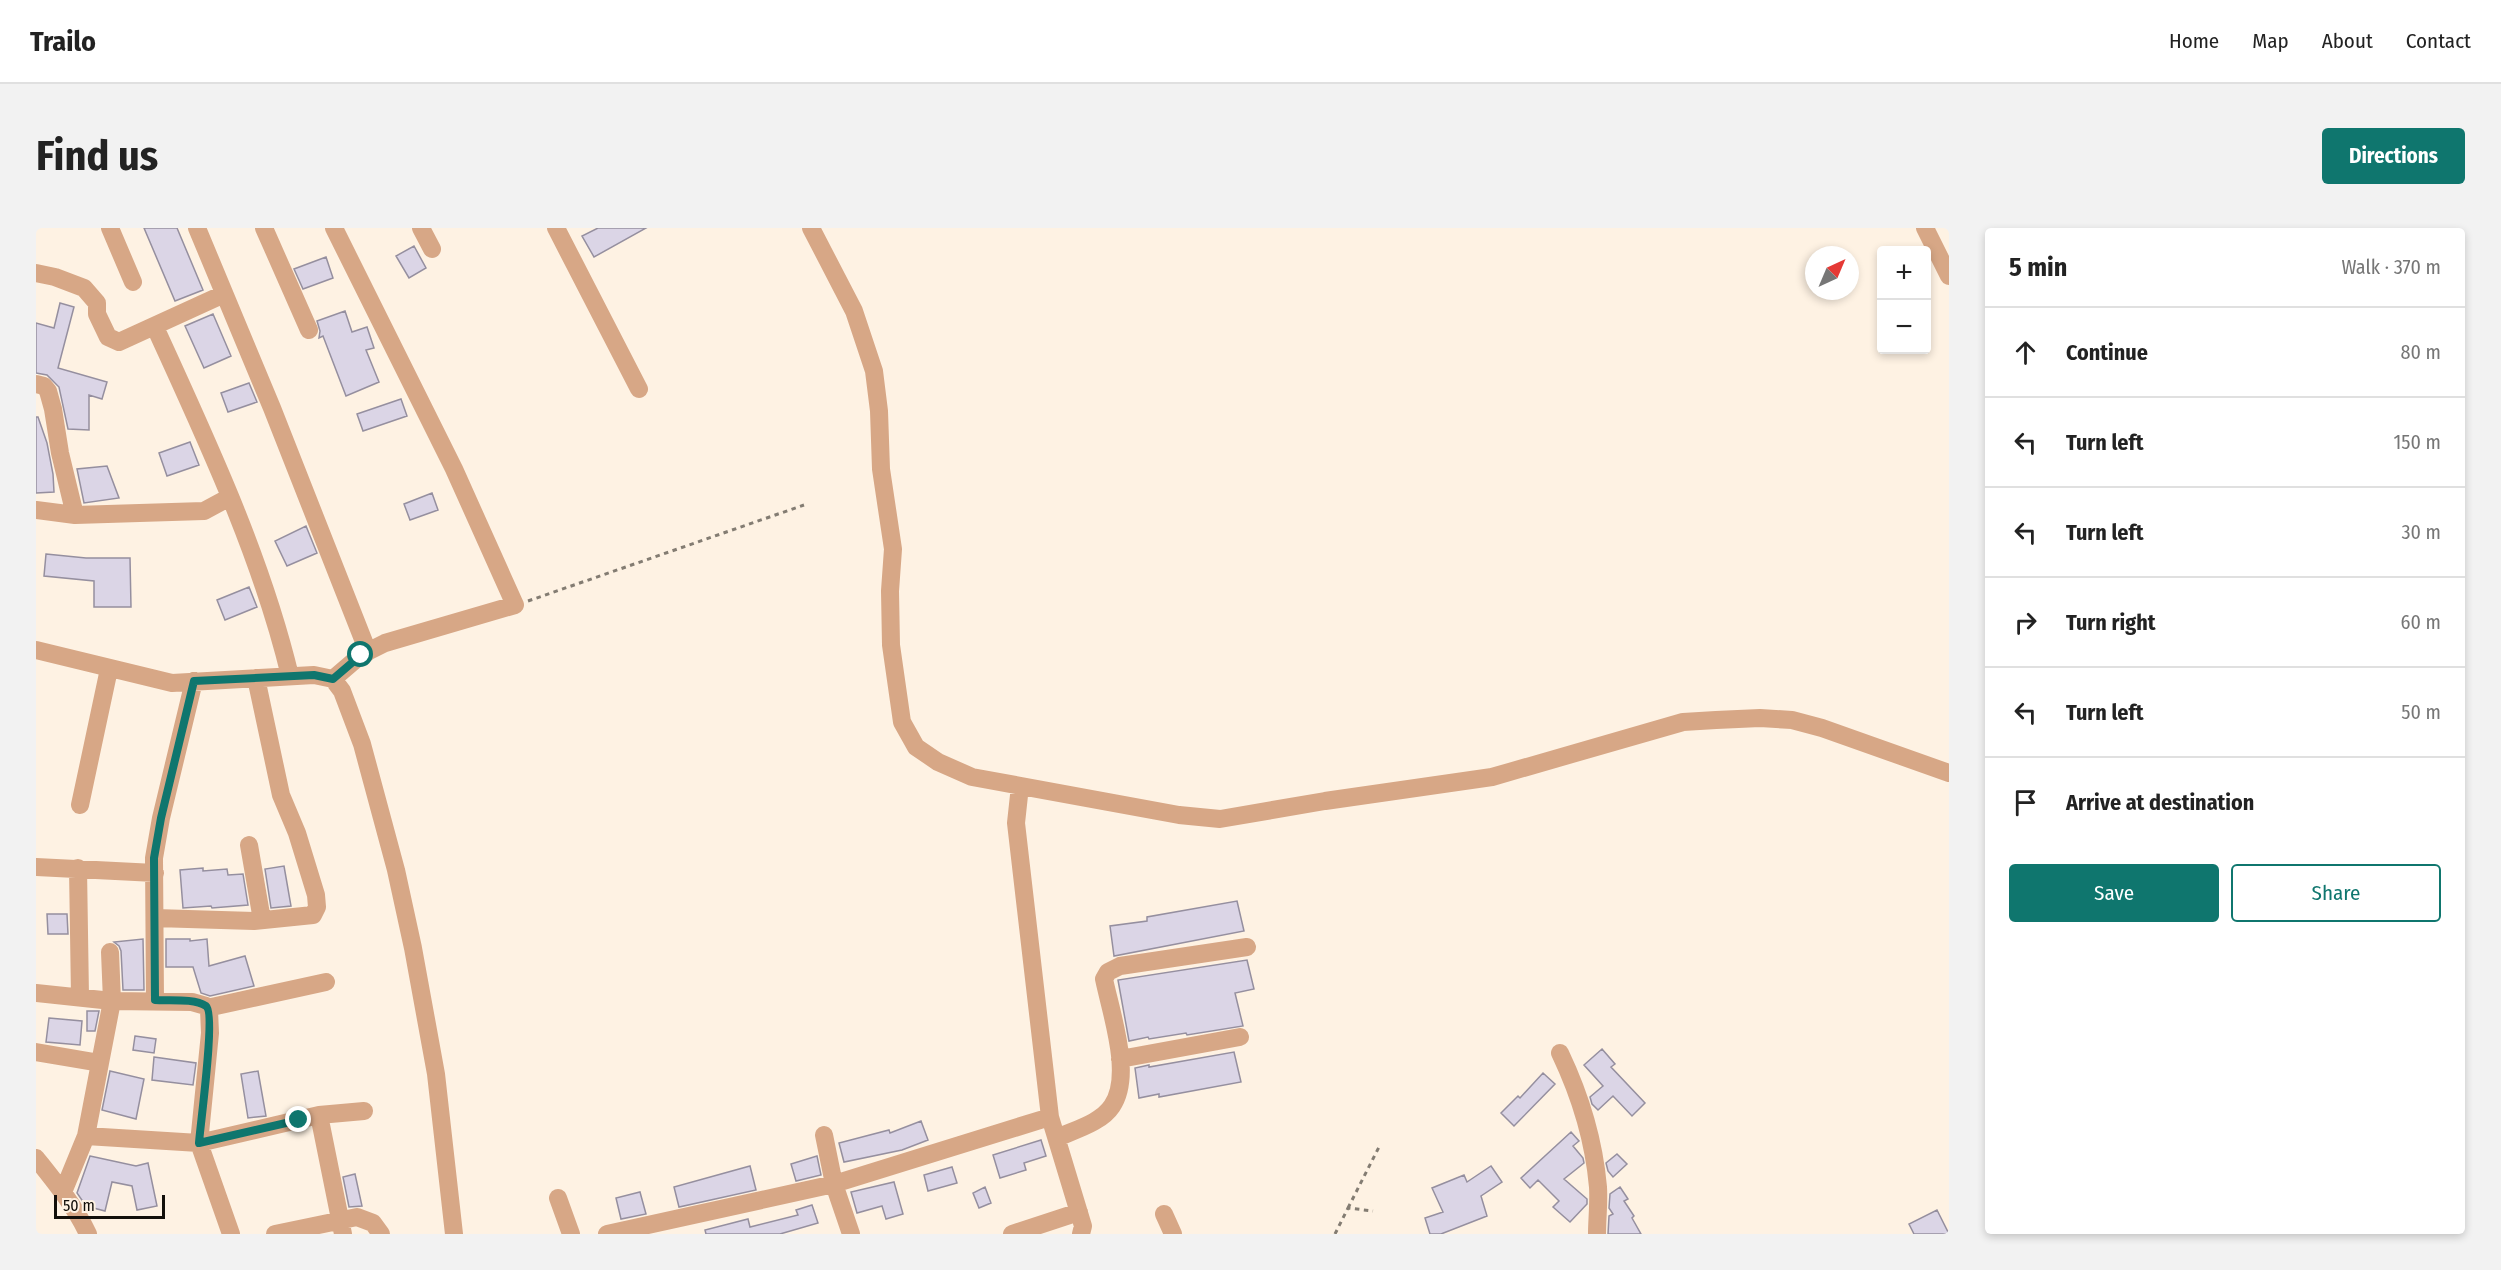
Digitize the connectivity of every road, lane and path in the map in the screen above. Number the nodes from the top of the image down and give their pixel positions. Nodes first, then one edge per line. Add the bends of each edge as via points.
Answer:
1 (110, 228) edge
2 (197, 228) edge
3 (264, 228) edge
4 (334, 228) edge
5 (421, 228) edge
6 (556, 228) edge
7 (811, 228) edge
8 (1925, 228) edge
9 (432, 249) dead end
10 (36, 273) edge
11 (1949, 276) edge
12 (133, 282) dead end
13 (225, 294) junction
14 (155, 327) junction
15 (309, 330) dead end
16 (36, 384) edge
17 (639, 389) dead end
18 (230, 497) junction
19 (804, 505) dead end
20 (36, 510) edge
21 (75, 515) junction
22 (515, 605) junction
23 (36, 650) edge
24 (368, 652) junction
25 (108, 669) junction
26 (290, 676) junction
27 (256, 678) junction
28 (333, 679) junction
29 (194, 681) junction
30 (1949, 772) edge
31 (1018, 797) junction
32 (80, 805) dead end
33 (249, 845) dead end
34 (36, 867) edge
35 (78, 868) junction
36 (155, 873) junction
37 (155, 918) junction
38 (262, 920) junction
39 (1247, 947) dead end
40 (110, 952) dead end
41 (326, 982) dead end
42 (36, 993) edge
43 (80, 997) junction
44 (155, 1000) junction
45 (112, 1001) junction
46 (207, 1008) junction
47 (1240, 1037) dead end
48 (36, 1052) edge
49 (1560, 1053) dead end
50 (1120, 1059) junction
51 (100, 1063) junction
52 (364, 1111) dead end
53 (319, 1115) junction
54 (1050, 1117) junction
55 (824, 1135) dead end
56 (86, 1136) junction
57 (1057, 1138) junction
58 (199, 1143) junction
59 (1380, 1145) dead end
60 (36, 1158) edge
61 (834, 1184) junction
62 (63, 1192) junction
63 (558, 1198) dead end
64 (1348, 1208) junction
65 (1373, 1211) dead end
66 (1164, 1214) dead end
67 (342, 1227) edge
68 (1084, 1227) edge
69 (88, 1234) edge
70 (231, 1234) edge
71 (275, 1234) edge
72 (381, 1234) edge
73 (454, 1234) edge
74 (571, 1234) edge
75 (607, 1234) edge
76 (851, 1234) edge
77 (1011, 1234) edge
78 (1173, 1234) edge
79 (1335, 1234) edge
80 (1597, 1234) edge

1 - 12 street
2 - 13 street
3 - 15 street
4 - 22 street via 454,469
5 - 9 street
6 - 17 street
7 - 31 street via 854,311 874,371 880,469 893,549 891,645 902,722 916,747 938,762
8 - 11 street
10 - 14 street via 84,288 97,303 98,314 112,341 129,339
13 - 14 street
13 - 24 street
14 - 18 street
16 - 21 street via 44,386 50,398
18 - 21 street via 204,511
18 - 26 street via 269,602
19 - 22 path
20 - 21 street
22 - 24 street via 385,643
23 - 25 street
24 - 28 street
25 - 29 street via 164,682
25 - 32 street
26 - 27 street
26 - 28 street
27 - 29 street
27 - 38 street via 281,795 297,833 317,907 313,915
28 - 73 street via 342,691 362,744 396,870 436,1074
29 - 36 street via 161,818
30 - 31 street via 1822,728 1792,720 1760,718 1683,722 1492,777 1220,819
31 - 54 street
33 - 38 street
34 - 35 street
35 - 36 street
35 - 43 street
36 - 37 street
37 - 38 street
37 - 44 street
39 - 50 street via 1120,966 1108,972 1104,980
40 - 45 street
41 - 46 street
42 - 43 street
43 - 45 street
44 - 45 street
44 - 46 street via 192,1002
45 - 51 street
46 - 58 street via 210,1033
47 - 50 street
48 - 51 street
49 - 80 street via 1577,1088 1589,1136 1598,1187
50 - 57 street via 1119,1088 1112,1107 1090,1123
51 - 56 street
52 - 53 street
53 - 58 street
53 - 67 street
54 - 57 street
54 - 61 street
55 - 61 street
56 - 58 street
56 - 62 street
57 - 68 street
58 - 70 street
59 - 64 path
60 - 62 street
61 - 75 street
61 - 76 street
62 - 69 street
63 - 74 street
64 - 65 path
64 - 79 path
66 - 78 street
67 - 71 street
67 - 72 street via 357,1217 373,1223
68 - 77 street

